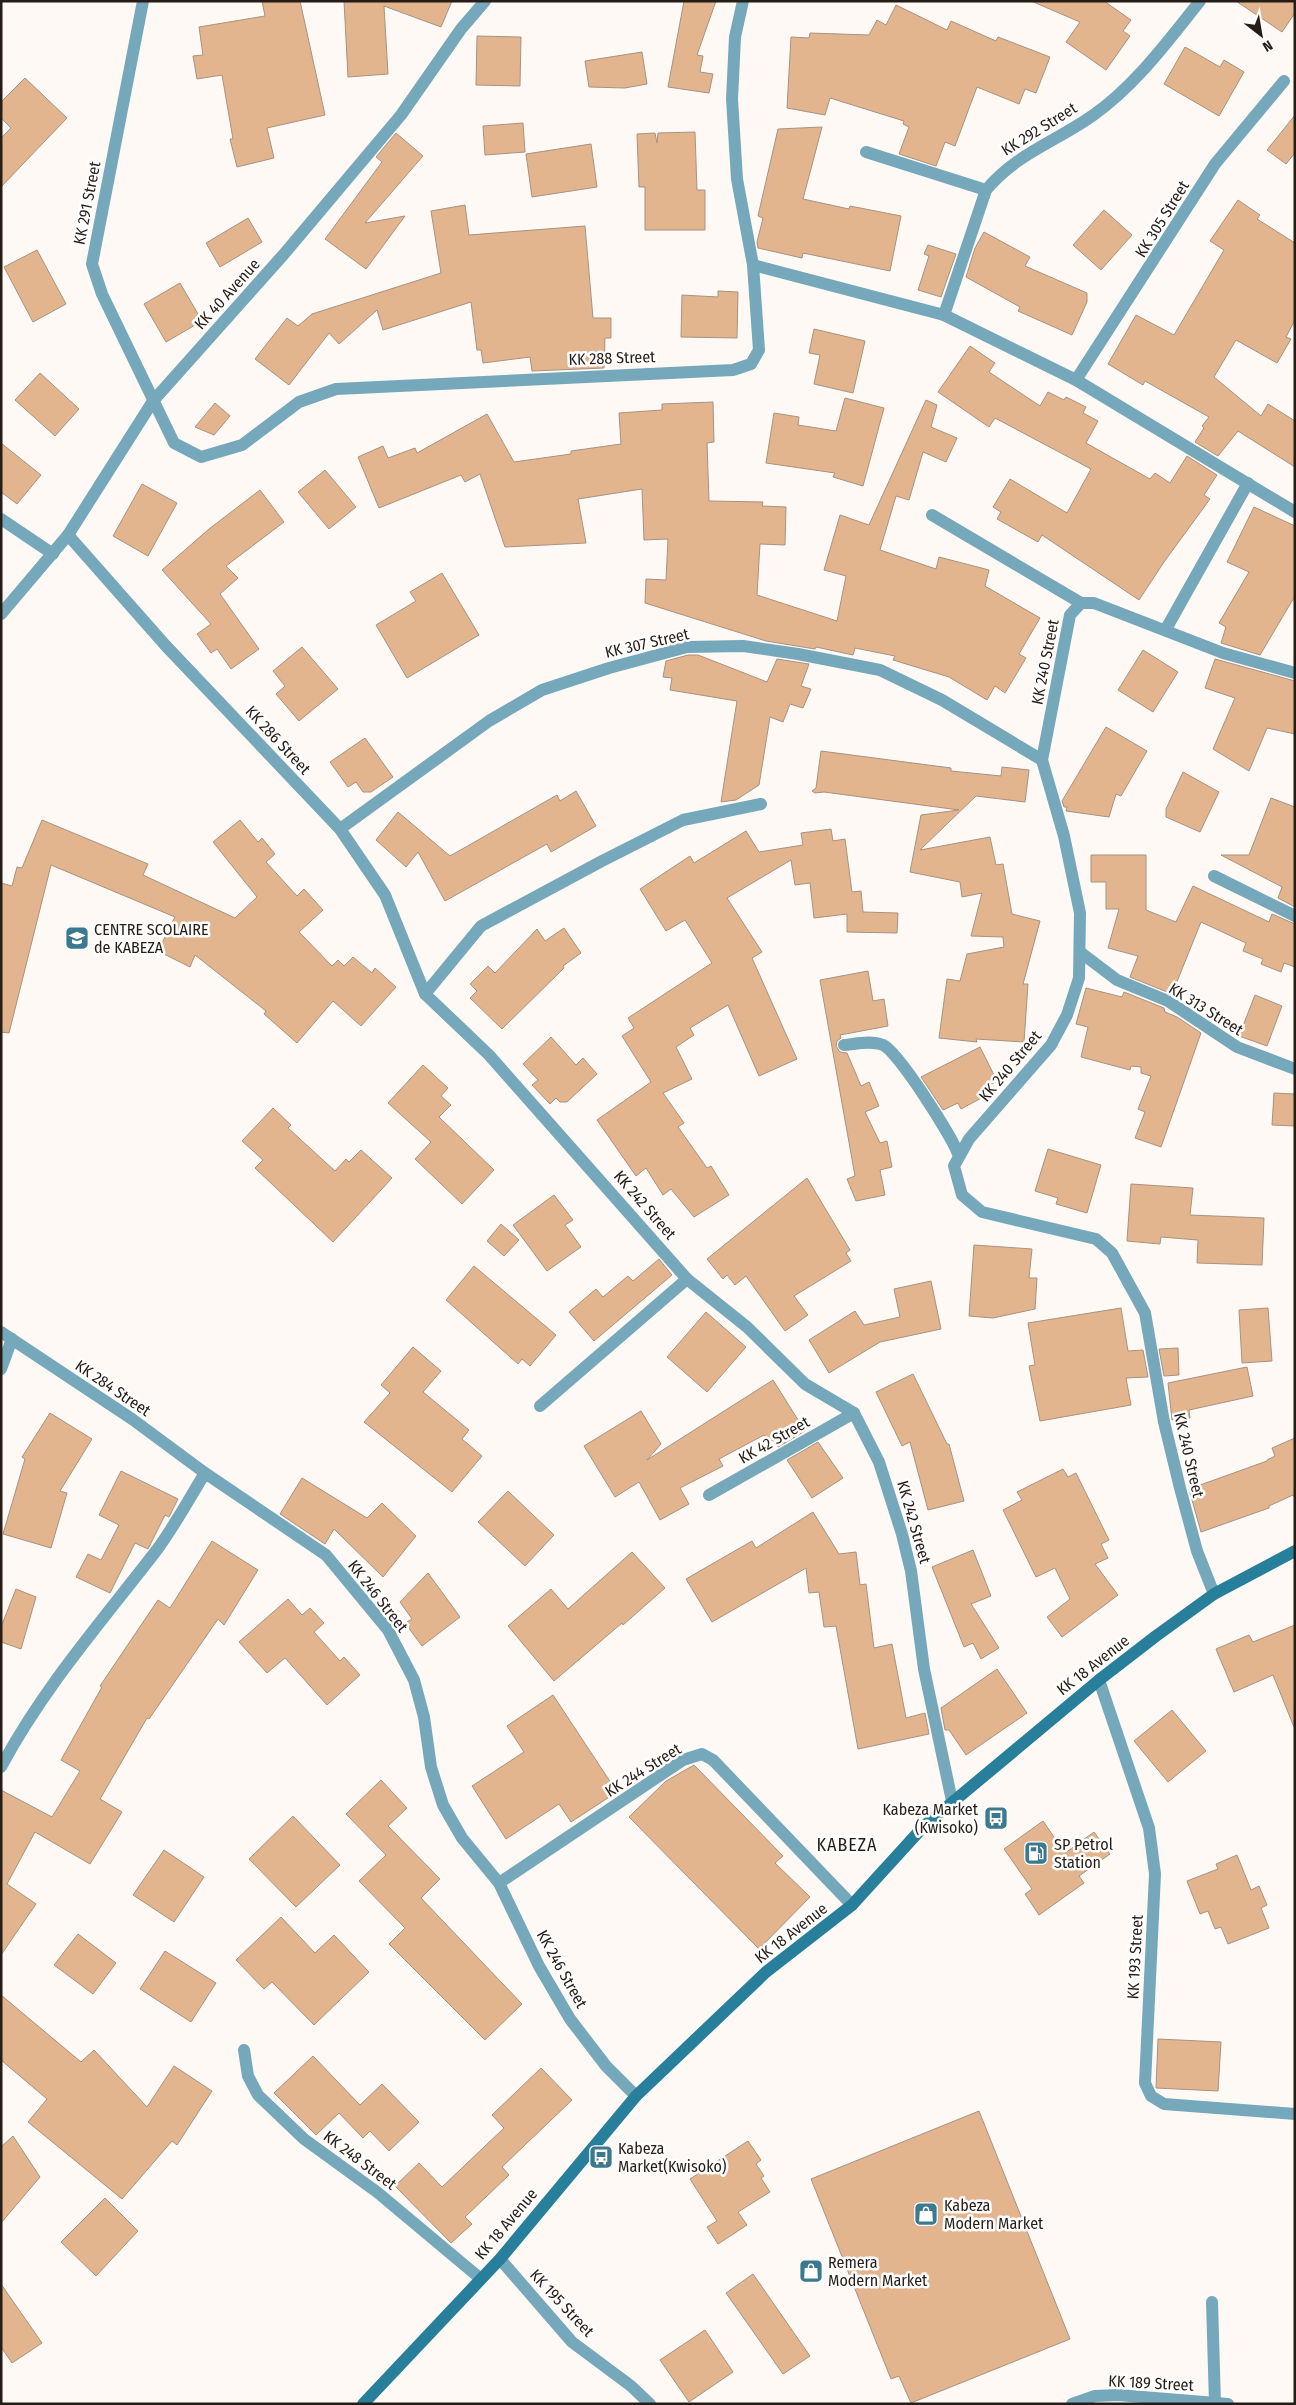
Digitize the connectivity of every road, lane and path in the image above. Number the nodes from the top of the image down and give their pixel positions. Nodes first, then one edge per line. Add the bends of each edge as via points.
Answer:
1 (144, 1) edge
2 (485, 1) edge
3 (743, 1) edge
4 (1200, 1) edge
5 (1284, 81) dead end
6 (866, 152) dead end
7 (986, 190) junction
8 (753, 265) junction
9 (944, 315) junction
10 (1076, 380) junction
11 (152, 401) junction
12 (1248, 483) junction
13 (1295, 512) edge
14 (932, 515) dead end
15 (1, 519) edge
16 (68, 536) junction
17 (53, 554) junction
18 (1081, 603) junction
19 (1, 614) edge
20 (1166, 629) junction
21 (1295, 673) edge
22 (1042, 760) junction
23 (761, 804) dead end
24 (340, 830) junction
25 (1214, 876) dead end
26 (1295, 916) edge
27 (1080, 952) junction
28 (425, 994) junction
29 (844, 1045) dead end
30 (1295, 1069) edge
31 (958, 1154) junction
32 (687, 1279) junction
33 (1, 1332) edge
34 (12, 1339) junction
35 (1, 1369) edge
36 (540, 1406) dead end
37 (854, 1413) junction
38 (205, 1473) junction
39 (709, 1495) dead end
40 (1295, 1551) edge
41 (1214, 1594) junction
42 (1099, 1680) junction
43 (1, 1767) edge
44 (952, 1801) junction
45 (499, 1883) junction
46 (852, 1905) junction
47 (244, 2050) dead end
48 (636, 2096) junction
49 (1295, 2114) edge
50 (500, 2259) junction
51 (482, 2278) junction
52 (1212, 2302) dead end
53 (1215, 2403) edge
54 (363, 2404) edge
55 (650, 2404) edge
56 (1072, 2404) edge
57 (1228, 2404) edge

1 - 11 street, KK 291 Street via 92,264 102,294
2 - 11 street, KK 40 Avenue via 389,129 284,254
3 - 8 street, KK 288 Street via 735,37 732,100 737,179
4 - 7 street, KK 292 Street via 1128,86 1092,116 1019,158
5 - 10 street, KK 305 Street via 1215,164
6 - 7 street
7 - 9 street, KK 292 Street
8 - 9 street
8 - 11 street, KK 288 Street via 759,350 751,364 733,370 336,389 298,402 242,445 202,457 174,443
9 - 10 street
10 - 12 street
11 - 16 street, KK 40 Avenue
12 - 13 street
12 - 20 street
14 - 18 street
15 - 17 street
16 - 17 street, KK 40 Avenue
16 - 24 street, KK 286 Street via 166,646
17 - 19 street, KK 40 Avenue
18 - 20 street via 1094,603
18 - 22 street, KK 240 Street via 1070,615
20 - 21 street via 1223,653
22 - 24 street, KK 307 Street via 942,700 880,670 743,646 687,647 542,690 489,721
22 - 27 street, KK 240 Street via 1075,881 1080,913
23 - 28 street via 683,820 480,926
24 - 28 street, KK 286 Street via 385,895
25 - 26 street
27 - 30 street, KK 313 Street via 1118,980 1168,1001 1237,1047
27 - 31 street, KK 240 Street via 1079,978 1067,1015 1051,1045
28 - 32 street, KK 242 Street via 490,1055
29 - 31 street via 873,1043 893,1052
31 - 41 street, KK 240 Street via 954,1166 962,1195 982,1212 1096,1239 1112,1253 1145,1313 1164,1422 1180,1488 1197,1551
32 - 36 street
32 - 37 street, KK 242 Street via 747,1327 805,1384
33 - 34 street, KK 284 Street
34 - 35 street
34 - 38 street, KK 284 Street via 132,1419
37 - 39 street, KK 42 Street
37 - 44 street, KK 242 Street via 879,1462 902,1534 911,1571 924,1669
38 - 43 street via 157,1549 70,1659
38 - 45 street, KK 246 Street via 326,1555 388,1630 414,1680 424,1717 431,1767 443,1805 462,1838
40 - 41 main road, KK 18 Avenue
41 - 42 main road, KK 18 Avenue
42 - 44 main road, KK 18 Avenue
42 - 49 street, KK 193 Street via 1154,1851 1145,2083 1150,2096 1164,2104
44 - 46 main road, KK 18 Avenue via 924,1826
45 - 46 street, KK 244 Street via 683,1760 702,1754 713,1760
45 - 48 street, KK 246 Street via 539,1966 570,2020 606,2066
46 - 48 main road, KK 18 Avenue via 766,1972
47 - 51 street, KK 248 Street via 248,2076 258,2095 304,2139 377,2192
48 - 50 main road, KK 18 Avenue
50 - 51 main road, KK 18 Avenue
50 - 55 street, KK 195 Street via 572,2342
51 - 54 main road, KK 18 Avenue
52 - 53 street
53 - 56 street, KK 189 Street via 1118,2395 1095,2396
53 - 57 street, KK 189 Street

